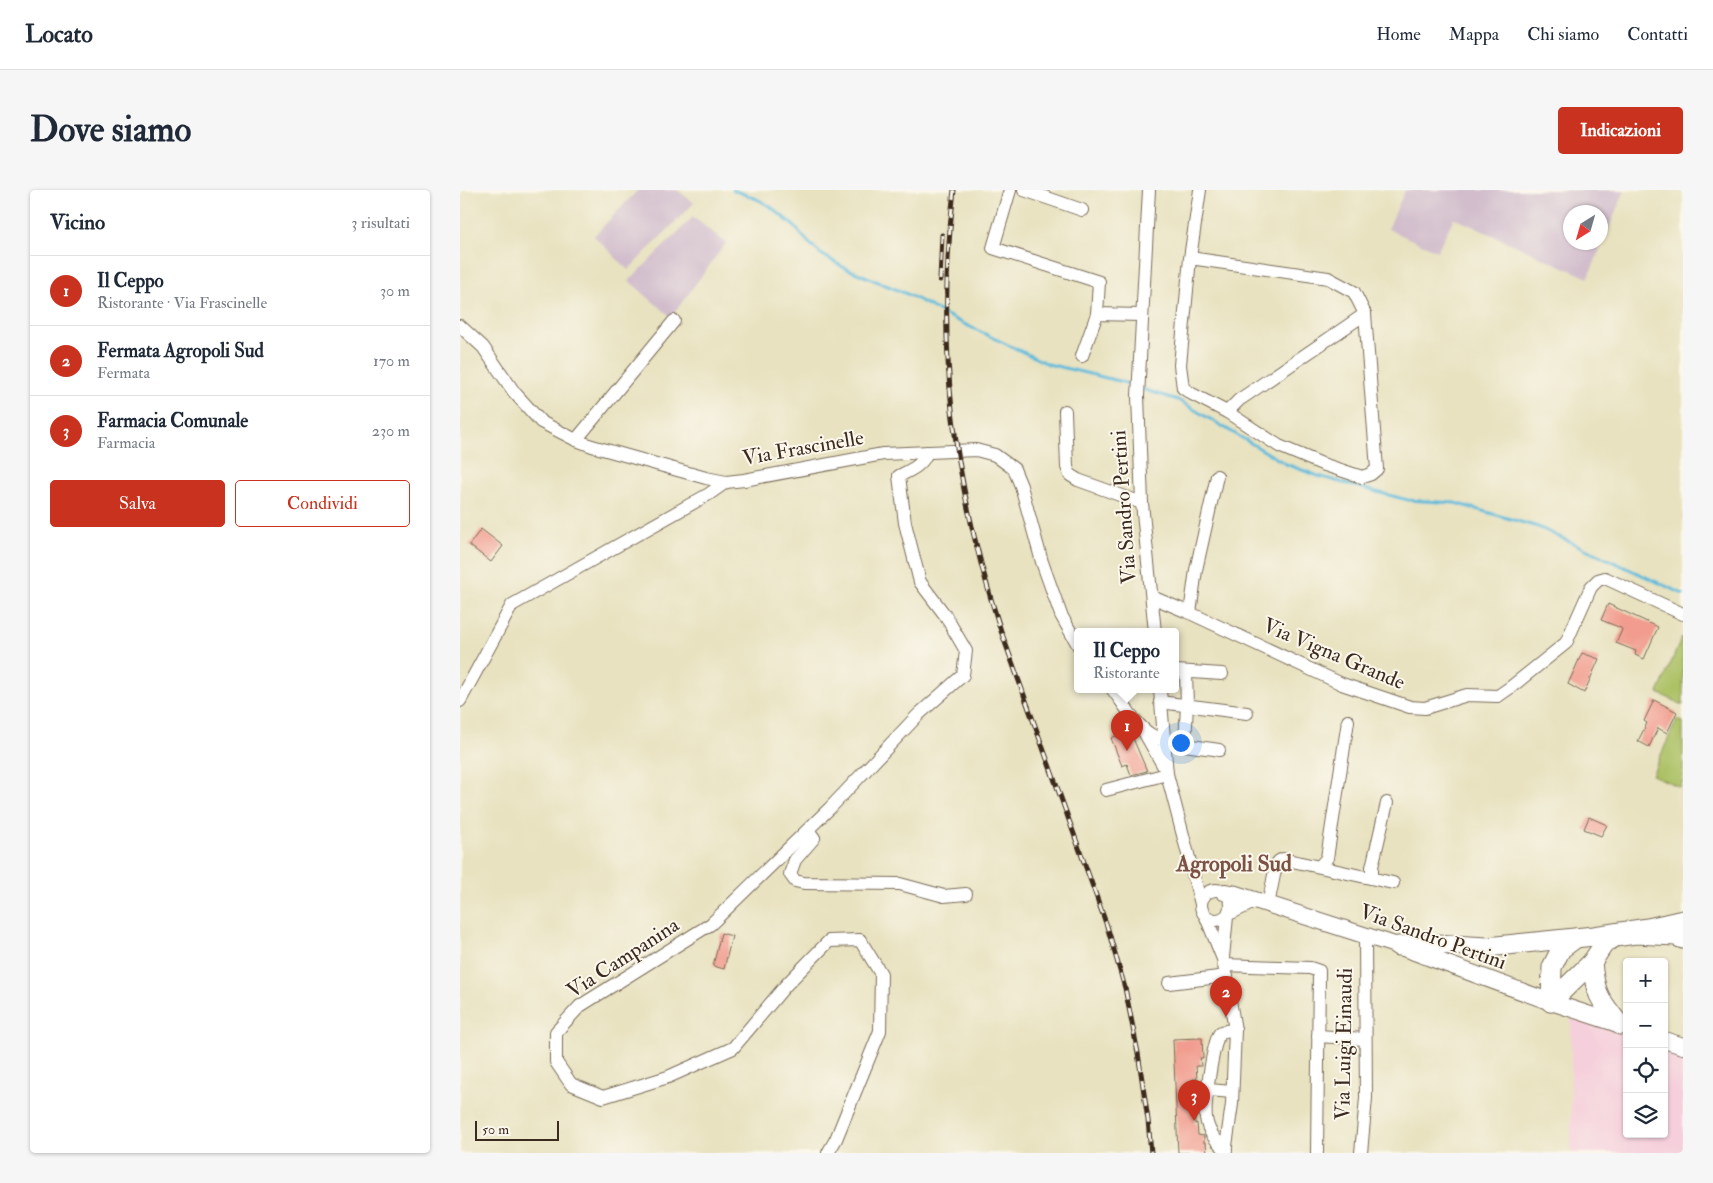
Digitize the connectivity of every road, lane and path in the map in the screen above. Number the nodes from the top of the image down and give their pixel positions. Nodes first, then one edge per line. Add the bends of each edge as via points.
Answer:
1 (1010, 190) edge
2 (1024, 190) edge
3 (1149, 190) edge
4 (1200, 190) edge
5 (1082, 210) dead end
6 (1190, 258) junction
7 (1097, 314) junction
8 (1365, 314) junction
9 (1141, 315) junction
10 (674, 321) dead end
11 (460, 326) edge
12 (1082, 356) dead end
13 (1065, 411) dead end
14 (1227, 412) junction
15 (576, 440) junction
16 (927, 452) junction
17 (1217, 476) dead end
18 (726, 482) junction
19 (1142, 503) junction
20 (1152, 597) junction
21 (1190, 612) junction
22 (1683, 614) edge
23 (1155, 628) edge
24 (1074, 638) edge
25 (1181, 672) edge
26 (1222, 674) dead end
27 (1115, 693) edge
28 (460, 701) edge
29 (1160, 701) edge
30 (1187, 704) junction
31 (1247, 714) dead end
32 (1348, 722) dead end
33 (1142, 724) junction
34 (1164, 737) junction
35 (1185, 744) junction
36 (1218, 750) dead end
37 (1166, 774) junction
38 (1106, 790) dead end
39 (1387, 803) dead end
40 (808, 830) junction
41 (1320, 866) junction
42 (1192, 868) junction
43 (1372, 878) junction
44 (1393, 883) dead end
45 (1220, 891) junction
46 (966, 894) dead end
47 (1261, 902) junction
48 (1201, 904) junction
49 (1229, 914) junction
50 (1206, 917) junction
51 (1683, 920) edge
52 (1365, 935) junction
53 (1576, 938) junction
54 (1683, 939) edge
55 (1398, 946) junction
56 (1592, 962) junction
57 (1225, 967) junction
58 (1169, 983) dead end
59 (1551, 1002) junction
60 (1623, 1025) edge
61 (1623, 1026) edge
62 (1235, 1030) junction
63 (1318, 1036) junction
64 (1365, 1039) junction
65 (1668, 1041) edge
66 (1683, 1046) edge
67 (1209, 1090) junction
68 (1232, 1092) junction
69 (1225, 1152) edge
70 (828, 1153) edge
71 (1317, 1153) edge
72 (1361, 1153) edge

1 - 7 street via 993,248 1099,282
2 - 5 street
3 - 9 street, Via Sandro Pertini
4 - 6 street
6 - 8 street via 1328,278 1354,292
6 - 14 street via 1180,365 1183,388
7 - 9 street
7 - 12 street
8 - 14 street via 1239,400
8 - 14 street via 1377,469 1371,474 1362,477 1279,446
9 - 19 street, Via Sandro Pertini via 1138,396
10 - 15 street
11 - 15 street, Via Frascinelle via 483,347 514,392 541,422
13 - 19 street via 1070,475
15 - 18 street, Via Frascinelle
16 - 18 street, Via Frascinelle via 883,454
16 - 24 street, Via Frascinelle via 976,450 995,455 1014,469 1042,562 1061,615
16 - 40 street, Via Campanina via 919,464 899,476 905,523 920,582 966,651 963,675 920,714
17 - 21 street
18 - 28 street via 512,604
19 - 20 street, Via Sandro Pertini
20 - 21 street, Via Vigna Grande
20 - 23 street, Via Sandro Pertini
21 - 22 street, Via Vigna Grande via 1342,684 1410,707 1424,708 1467,695 1498,696 1512,688 1566,643 1591,587 1598,580 1606,578
25 - 26 street
25 - 30 street
27 - 33 street
29 - 30 street
29 - 33 street via 1157,721
29 - 34 street
30 - 31 street
30 - 35 street
32 - 41 street via 1327,858
33 - 34 street via 1150,735
33 - 37 street
34 - 35 street
34 - 37 street
35 - 36 street
37 - 38 street
37 - 42 street
39 - 43 street
40 - 46 street via 814,838 795,860 790,874 794,881 900,884 944,896
40 - 70 street, Via Campanina via 711,924 580,1006 556,1032 556,1062 571,1084 604,1097 668,1077 733,1048 786,985 829,941 860,940 881,974 880,1032
41 - 43 street
41 - 47 street via 1279,861
42 - 45 street, Via Sandro Pertini
42 - 48 street
43 - 44 street
45 - 47 main road, Via Sandro Pertini
45 - 48 street via 1208,892
45 - 49 street via 1230,898 1232,907
47 - 49 main road
47 - 52 main road, Via Sandro Pertini
48 - 50 street
49 - 50 street via 1219,921
49 - 57 street
50 - 57 street
51 - 53 highway
52 - 55 main road, Via Sandro Pertini
52 - 64 street, Via Luigi Einaudi
53 - 55 highway via 1487,947
53 - 59 highway via 1560,948 1552,967
54 - 56 highway via 1635,934 1615,937 1604,944
55 - 59 main road, Via Sandro Pertini
56 - 59 highway
56 - 60 highway via 1594,984 1600,1000
57 - 58 street
57 - 62 street
57 - 63 street via 1310,968 1319,971
59 - 61 main road, Via Sandro Pertini
62 - 67 street via 1219,1034 1211,1062
62 - 68 street
63 - 64 street
63 - 71 street
64 - 72 street, Via Luigi Einaudi via 1366,1098
65 - 66 main road
67 - 68 street
67 - 69 street via 1206,1117 1213,1138
68 - 69 street

